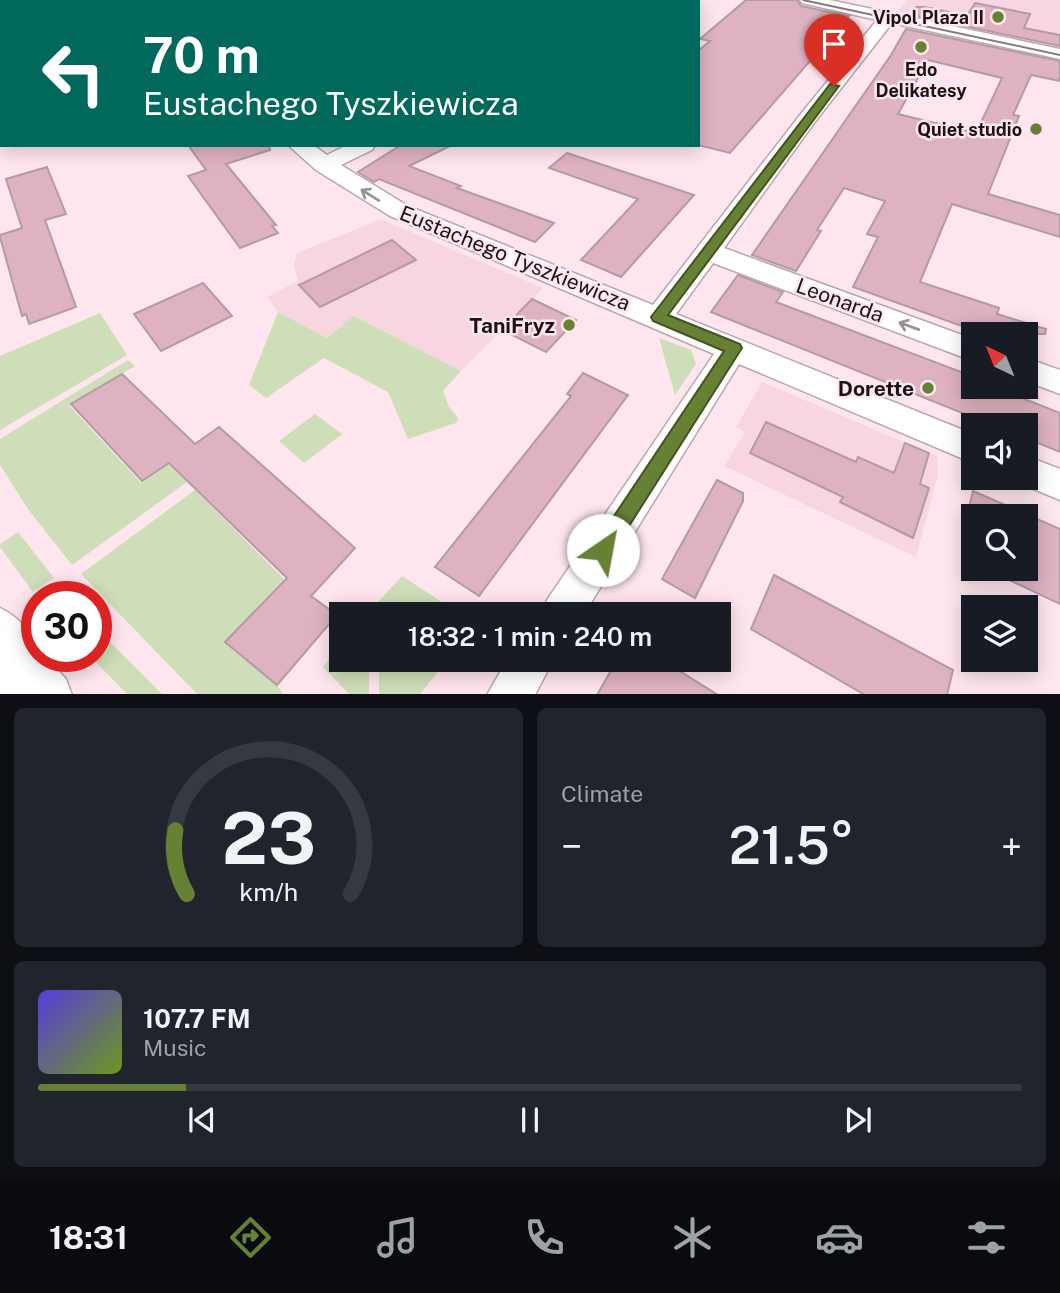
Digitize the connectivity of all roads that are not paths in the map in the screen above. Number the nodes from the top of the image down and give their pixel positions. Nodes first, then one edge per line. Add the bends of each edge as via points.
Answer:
1 (808, 0) edge
2 (888, 17) junction
3 (1060, 54) edge
4 (302, 147) edge
5 (360, 147) edge
6 (324, 165) junction
7 (707, 251) junction
8 (659, 317) junction
9 (961, 346) edge
10 (734, 348) junction
11 (1038, 374) edge
12 (1060, 382) edge
13 (961, 444) edge
14 (1038, 476) edge
15 (1060, 485) edge
16 (569, 602) edge
17 (0, 629) edge
18 (524, 672) edge
19 (26, 682) edge
20 (510, 694) edge

1 - 2 street
2 - 3 street
2 - 7 street
4 - 6 street, Eustachego Tyszkiewicza
5 - 6 street
8 -> 6 street, Eustachego Tyszkiewicza via 399,211
7 - 8 street
9 -> 7 street, Leonarda
8 - 10 street, Eustachego Tyszkiewicza
10 - 13 street, Eustachego Tyszkiewicza
10 - 16 street
11 - 12 street
14 - 15 street
17 - 19 street
18 - 20 street

